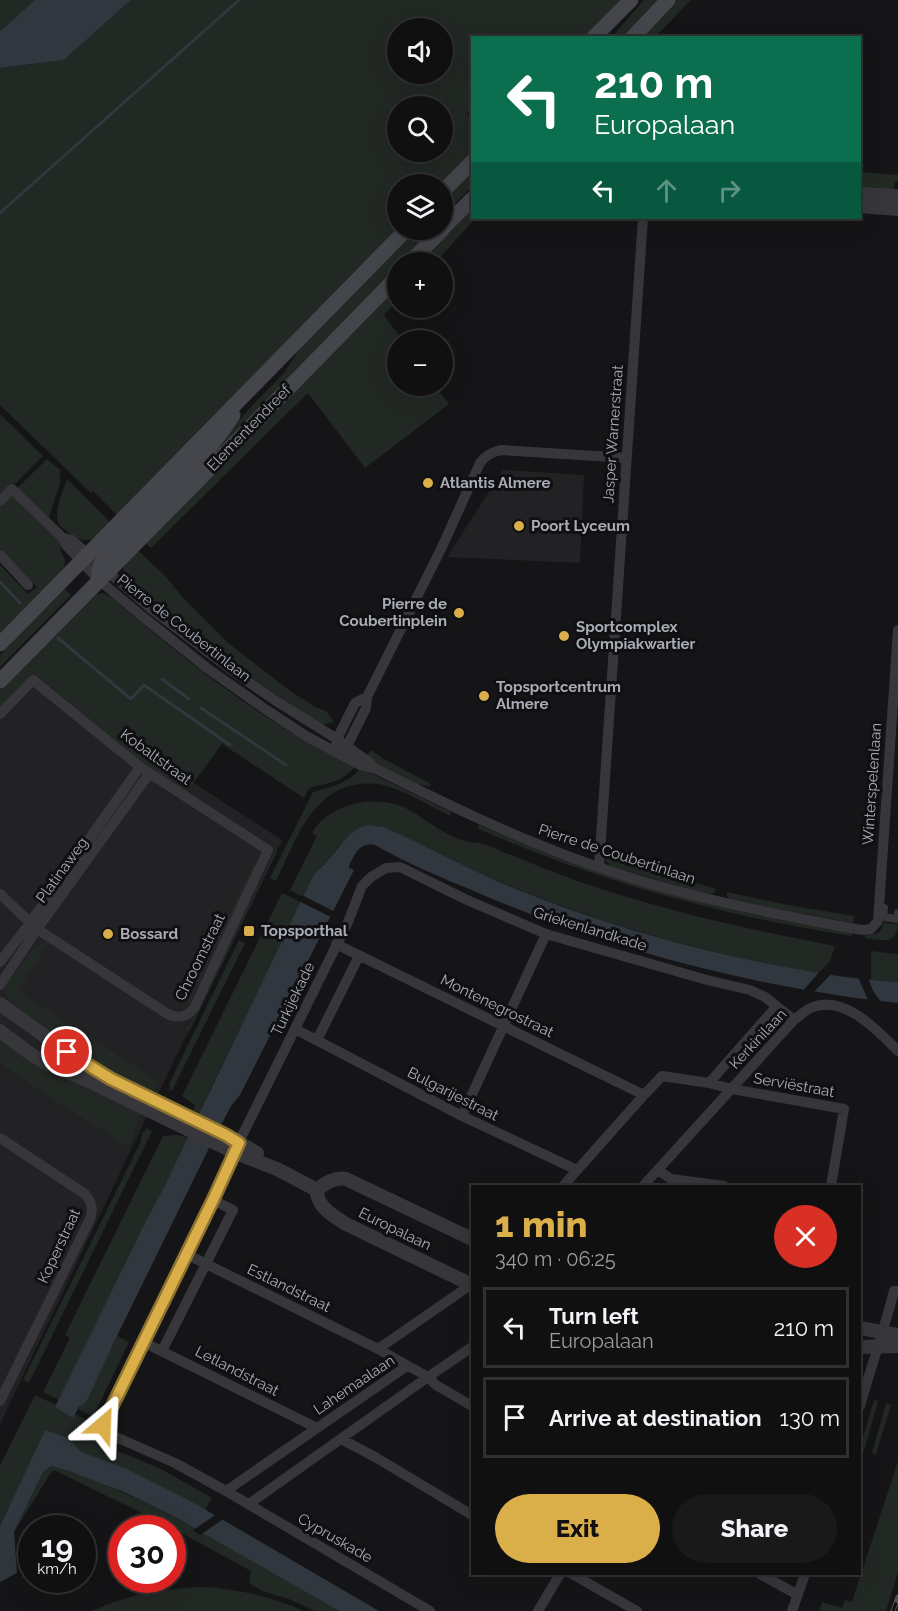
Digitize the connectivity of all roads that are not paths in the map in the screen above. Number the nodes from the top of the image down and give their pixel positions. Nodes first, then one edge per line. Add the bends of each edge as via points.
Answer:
1 (668, 0) edge
2 (629, 3) edge
3 (595, 36) edge
4 (604, 36) edge
5 (634, 36) edge
6 (471, 163) edge
7 (453, 181) edge
8 (861, 194) edge
9 (898, 196) edge
10 (471, 200) edge
11 (861, 206) edge
12 (898, 209) edge
13 (453, 218) edge
14 (643, 219) edge
15 (396, 240) edge
16 (431, 240) edge
17 (420, 252) edge
18 (387, 287) edge
19 (626, 458) junction
20 (0, 501) edge
21 (135, 524) junction
22 (123, 536) junction
23 (0, 555) edge
24 (84, 557) junction
25 (102, 572) junction
26 (28, 585) dead end
27 (898, 630) edge
28 (0, 644) edge
29 (0, 681) edge
30 (367, 697) junction
31 (0, 714) edge
32 (896, 729) edge
33 (337, 739) junction
34 (347, 746) junction
35 (335, 752) junction
36 (376, 769) junction
37 (145, 770) junction
38 (268, 850) joint
39 (599, 867) junction
40 (377, 872) joint
41 (0, 894) edge
42 (898, 913) edge
43 (33, 926) junction
44 (862, 930) joint
45 (546, 934) junction
46 (336, 944) junction
47 (359, 956) junction
48 (0, 962) edge
49 (0, 985) edge
50 (0, 1004) edge
51 (776, 1007) junction
52 (794, 1020) junction
53 (504, 1026) junction
54 (295, 1029) junction
55 (0, 1030) edge
56 (317, 1040) junction
57 (898, 1051) edge
58 (709, 1083) junction
59 (732, 1089) junction
60 (644, 1095) junction
61 (462, 1116) junction
62 (187, 1122) junction
63 (0, 1138) edge
64 (236, 1147) junction
65 (577, 1170) junction
66 (658, 1170) junction
67 (564, 1185) edge
68 (644, 1185) edge
69 (716, 1185) edge
70 (831, 1185) edge
71 (317, 1190) junction
72 (213, 1200) junction
73 (471, 1239) edge
74 (186, 1254) junction
75 (206, 1263) junction
76 (471, 1285) edge
77 (471, 1286) edge
78 (898, 1291) edge
79 (861, 1328) edge
80 (884, 1332) junction
81 (898, 1335) edge
82 (143, 1342) junction
83 (879, 1346) junction
84 (898, 1346) edge
85 (861, 1347) edge
86 (378, 1348) junction
87 (471, 1348) edge
88 (162, 1351) junction
89 (407, 1366) junction
90 (428, 1377) junction
91 (0, 1401) edge
92 (861, 1402) edge
93 (471, 1405) edge
94 (316, 1428) junction
95 (341, 1439) junction
96 (226, 1491) junction
97 (249, 1504) junction
98 (471, 1514) edge
99 (559, 1575) edge
100 (574, 1575) edge
101 (762, 1575) edge
102 (805, 1575) edge
103 (798, 1594) junction
104 (430, 1611) edge
105 (538, 1611) edge
106 (637, 1611) edge
107 (792, 1611) edge

1 - 5 main road
2 - 3 main road
2 - 4 main road
6 - 7 main road
8 - 9 street
10 - 13 main road
11 - 12 street
14 - 19 street, Jasper Warnerstraat
15 - 21 main road, Elementendreef via 249,389 223,431
16 - 17 main road
18 - 21 main road, Elementendreef via 233,445
19 - 30 street via 501,450 485,456
19 - 39 street, Jasper Warnerstraat
20 - 24 street via 12,489 63,538 72,540
21 - 22 main road, Elementendreef
21 - 22 main road, Elementendreef
22 - 24 main road, Elementendreef
22 - 25 main road, Elementendreef
23 - 26 street
24 - 25 street
24 - 28 main road, Elementendreef
25 - 29 main road, Elementendreef
25 - 33 street, Pierre de Coubertinlaan via 234,672
25 - 35 street, Pierre de Coubertinlaan via 143,617 207,668
27 - 32 street, Winterspelenlaan
30 - 33 street via 355,703
30 - 34 street via 366,708
31 - 37 street, Kobaltstraat via 33,680
32 - 42 street via 883,918 898,919
32 - 44 street, Winterspelenlaan via 878,921 871,929
33 - 34 street, Pierre de Coubertinlaan
33 - 35 street
34 - 35 street
34 - 36 street, Pierre de Coubertinlaan
35 - 36 street, Pierre de Coubertinlaan
36 - 39 street, Pierre de Coubertinlaan via 509,833
37 - 38 street, Kobaltstraat
37 - 43 street, Platinaweg
38 - 43 street, Chroomstraat via 194,1008 186,1016 166,1013
39 - 44 street, Pierre de Coubertinlaan via 719,902
40 - 45 street, Griekenlandkade via 400,867
40 - 46 street, Turkijekade via 362,886
41 - 43 street
43 - 48 street, Platinaweg
43 - 49 street, Platinaweg
45 - 51 street, Griekenlandkade via 750,990 765,996
45 - 53 street
46 - 47 street, Montenegrostraat
46 - 54 street, Turkijekade
47 - 53 street, Montenegrostraat
47 - 56 street
50 - 62 street via 67,1052
51 - 52 street, Griekenlandkade
51 - 58 street, Kerkinilaan
52 - 57 street, Kerkinilaan via 813,1007 836,1005 857,1015
52 - 59 street, Kerkinilaan
53 - 60 street, Montenegrostraat
53 - 61 street
54 - 56 street, Bulgarijestraat
54 - 64 street, Turkijekade
55 - 62 street via 44,1062
56 - 61 street, Bulgarijestraat
58 - 59 street, Kerkinilaan
58 - 60 street, Kerkinilaan via 662,1076
59 - 66 street, Kerkinilaan
59 - 70 street, Serviëstraat via 844,1109
60 - 65 street, Kerkinilaan
61 - 65 street, Bulgarijestraat
62 - 64 street
63 - 91 street, Koperstraat via 85,1194 92,1208
64 - 71 street
64 - 72 street, Turkijekade
65 - 67 street, Kerkinilaan
66 - 68 street, Kerkinilaan
66 - 69 street via 671,1179
71 - 73 street, Europalaan via 334,1180 346,1179
71 - 76 street, Europalaan via 319,1200 331,1215
72 - 74 street, Turkijekade
72 - 75 street via 233,1210
74 - 75 street, Estlandstraat
74 - 82 street, Turkijekade
75 - 86 street, Estlandstraat
75 - 88 street
77 - 86 street, Lahemaalaan
78 - 80 street via 894,1291
79 - 80 street
80 - 81 street
80 - 83 street
82 - 88 street, Letlandstraat
82 - 96 street, Cypruskade via 103,1425 105,1430
83 - 84 street
83 - 85 street
83 - 92 street
86 - 89 street, Lahemaalaan
87 - 90 street
88 - 94 street, Letlandstraat
89 - 90 street
89 - 94 street, Lahemaalaan
90 - 93 street
90 - 95 street
94 - 96 street, Lahemaalaan
95 - 97 street
95 - 98 street
96 - 97 street, Cypruskade
97 - 104 street, Cypruskade
99 - 105 street
100 - 106 street
101 - 103 street
102 - 103 street
103 - 107 street

